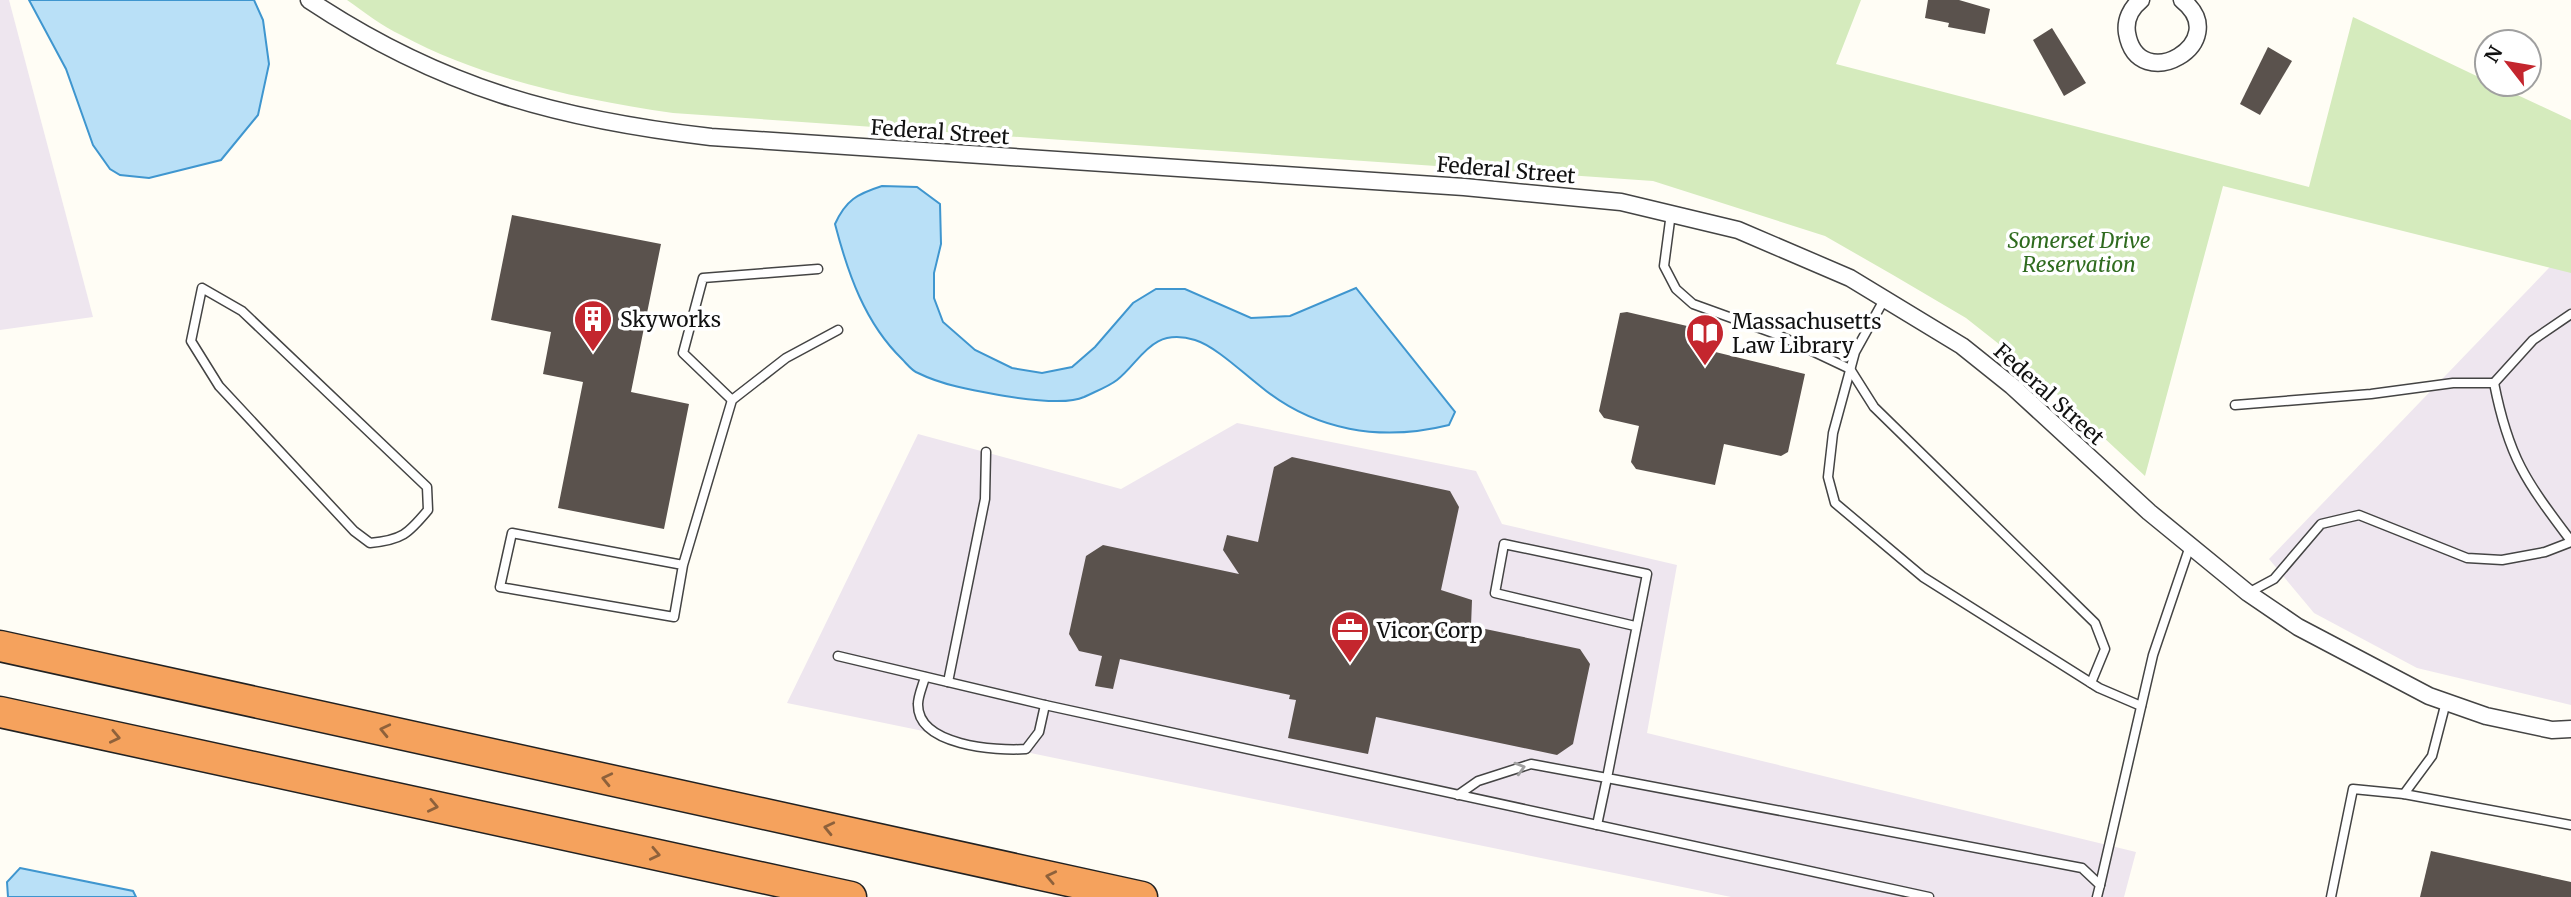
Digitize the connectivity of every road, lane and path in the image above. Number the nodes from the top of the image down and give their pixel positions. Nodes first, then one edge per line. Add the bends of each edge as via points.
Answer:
1 (309, 0) edge
2 (2182, 0) edge
3 (2132, 3) edge
4 (1671, 212) junction
5 (818, 269) dead end
6 (202, 288) joint
7 (1885, 298) junction
8 (2571, 314) edge
9 (838, 330) dead end
10 (1850, 369) junction
11 (2494, 383) junction
12 (732, 400) junction
13 (2235, 405) dead end
14 (986, 452) dead end
15 (2571, 541) edge
16 (2190, 546) junction
17 (683, 565) junction
18 (2248, 593) junction
19 (1635, 626) junction
20 (0, 646) edge
21 (838, 656) dead end
22 (925, 677) junction
23 (948, 682) junction
24 (2091, 683) junction
25 (2446, 702) junction
26 (1045, 705) junction
27 (2141, 706) junction
28 (0, 712) edge
29 (0, 719) edge
30 (65, 726) junction
31 (2571, 729) edge
32 (1608, 778) junction
33 (2404, 794) junction
34 (1458, 795) junction
35 (1597, 825) junction
36 (2571, 825) edge
37 (2100, 886) junction
38 (851, 897) edge
39 (1142, 897) edge
40 (1929, 897) edge
41 (2097, 897) edge
42 (2331, 897) edge

1 - 4 street, Federal Street via 413,60 474,87 530,106 634,128 711,137 1452,186 1620,202
2 - 3 street via 2194,16 2195,38 2188,52 2168,62 2146,60 2130,44 2127,22
4 - 7 street, Federal Street via 1738,230 1798,254
4 - 10 lane via 1664,266 1676,289 1693,304 1776,334
5 - 12 lane via 703,278 683,353
6 - 6 lane via 191,341 219,386 354,531 370,543 393,541 410,532 428,510 427,487 242,311
7 - 10 lane
7 - 16 street, Federal Street via 1962,346 2012,386
8 - 11 lane via 2533,340
9 - 12 lane via 786,358
10 - 24 lane via 1874,407 2095,623 2105,649
10 - 24 lane via 1833,433 1829,477 1835,503 1923,577
11 - 13 lane
11 - 15 lane via 2503,429 2519,468
12 - 17 lane
14 - 23 lane via 985,499
15 - 18 lane via 2545,552 2502,560 2467,558 2359,515 2321,524 2274,579
16 - 18 street, Federal Street
16 - 27 lane
17 - 17 lane via 512,533 500,587 674,617
18 - 25 street, Federal Street via 2343,653
19 - 19 lane via 1495,593 1504,544 1647,574
19 - 32 lane
39 -> 20 highway
21 - 22 lane
22 - 23 lane
22 - 26 lane via 918,704 923,724 968,744 998,751 1026,749 1039,732
23 - 26 lane
24 - 27 lane
25 - 31 street, Federal Street via 2486,716 2552,730
25 - 33 lane via 2432,756
26 - 34 lane
27 - 37 lane
28 - 30 highway
29 - 30 highway
30 -> 38 highway
34 -> 32 lane via 1478,781 1531,764
32 - 35 lane
32 - 37 lane via 2082,868
33 - 36 lane
33 - 42 lane via 2353,789
34 - 35 lane
35 - 40 lane
37 - 41 lane

